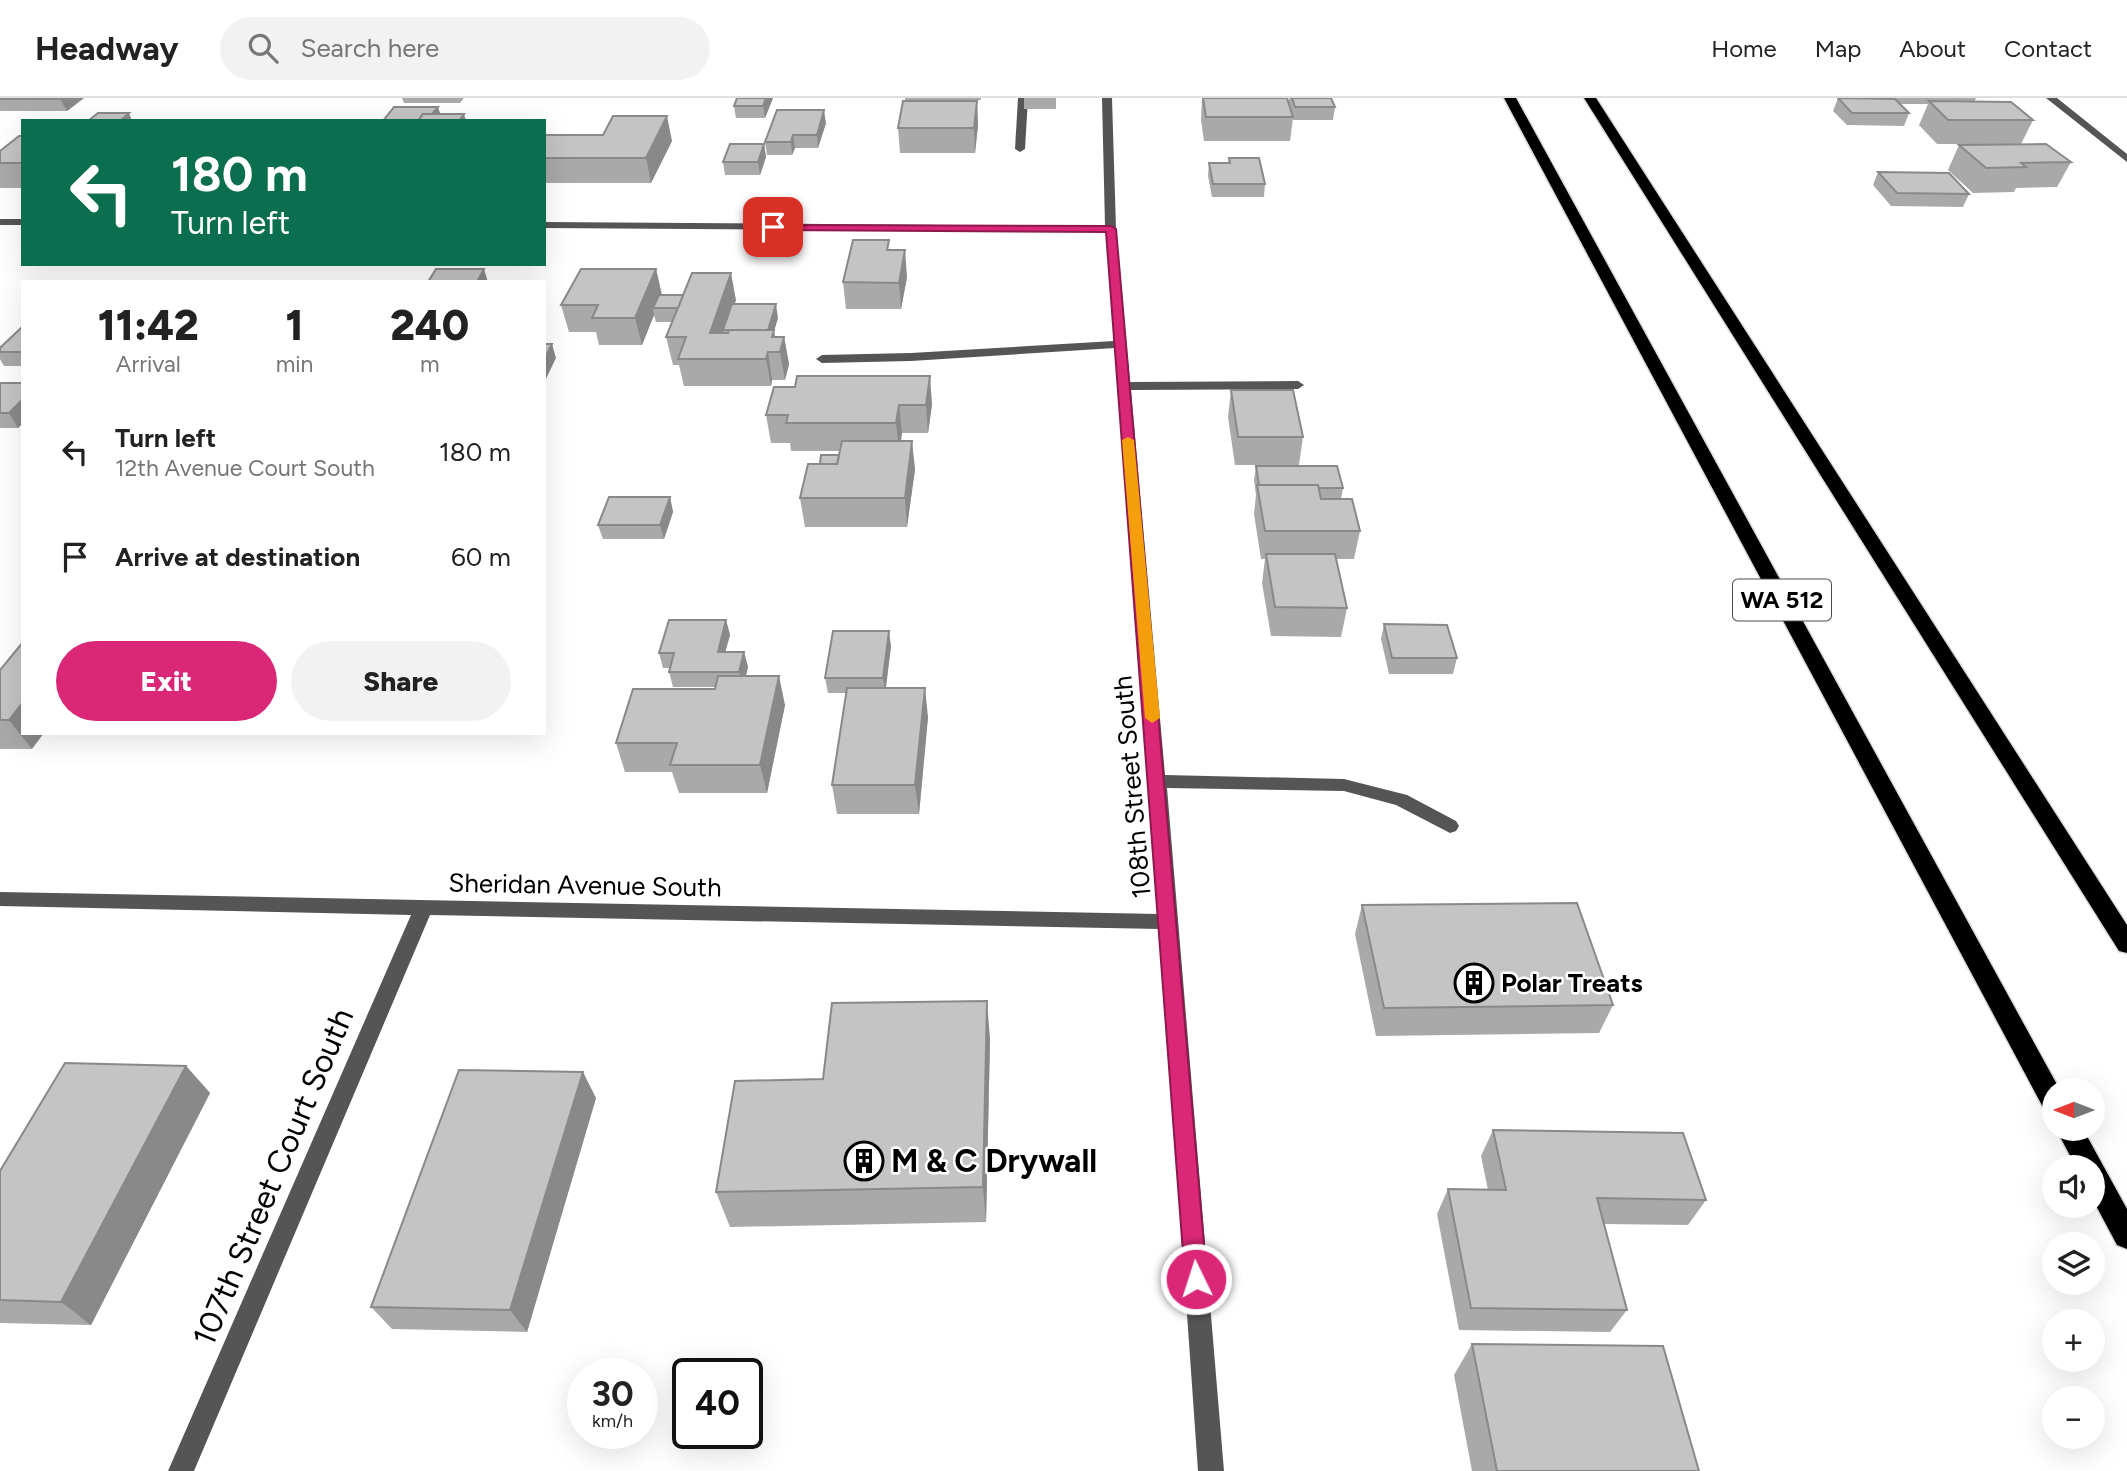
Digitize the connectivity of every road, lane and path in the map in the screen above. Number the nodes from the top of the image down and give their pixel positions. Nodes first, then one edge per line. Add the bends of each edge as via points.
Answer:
1 (1023, 98) edge
2 (1107, 98) edge
3 (1510, 98) edge
4 (1590, 98) edge
5 (2051, 98) edge
6 (1020, 149) dead end
7 (2127, 159) edge
8 (0, 222) edge
9 (21, 222) edge
10 (546, 225) edge
11 (1111, 229) junction
12 (1121, 344) junction
13 (822, 359) dead end
14 (1298, 385) dead end
15 (1124, 386) junction
16 (1158, 781) junction
17 (1450, 825) dead end
18 (0, 899) edge
19 (423, 908) junction
20 (1169, 922) junction
21 (2127, 944) edge
22 (2042, 1081) edge
23 (2105, 1196) edge
24 (2127, 1236) edge
25 (181, 1471) edge
26 (1211, 1471) edge

1 - 6 street
2 - 11 street, 108th Street South
3 - 22 highway, WA 512
4 - 21 highway
5 - 7 street
8 - 9 street
10 - 11 street
11 - 12 street, 108th Street South
12 - 13 street
12 - 15 street, 108th Street South
14 - 15 street
15 - 16 street, 108th Street South
16 - 17 street via 1344,785 1401,800
16 - 20 street, 108th Street South
18 - 19 street, Sheridan Avenue South
19 - 20 street, Sheridan Avenue South
19 - 25 street, 107th Street Court South
20 - 26 street, 108th Street South
23 - 24 highway

